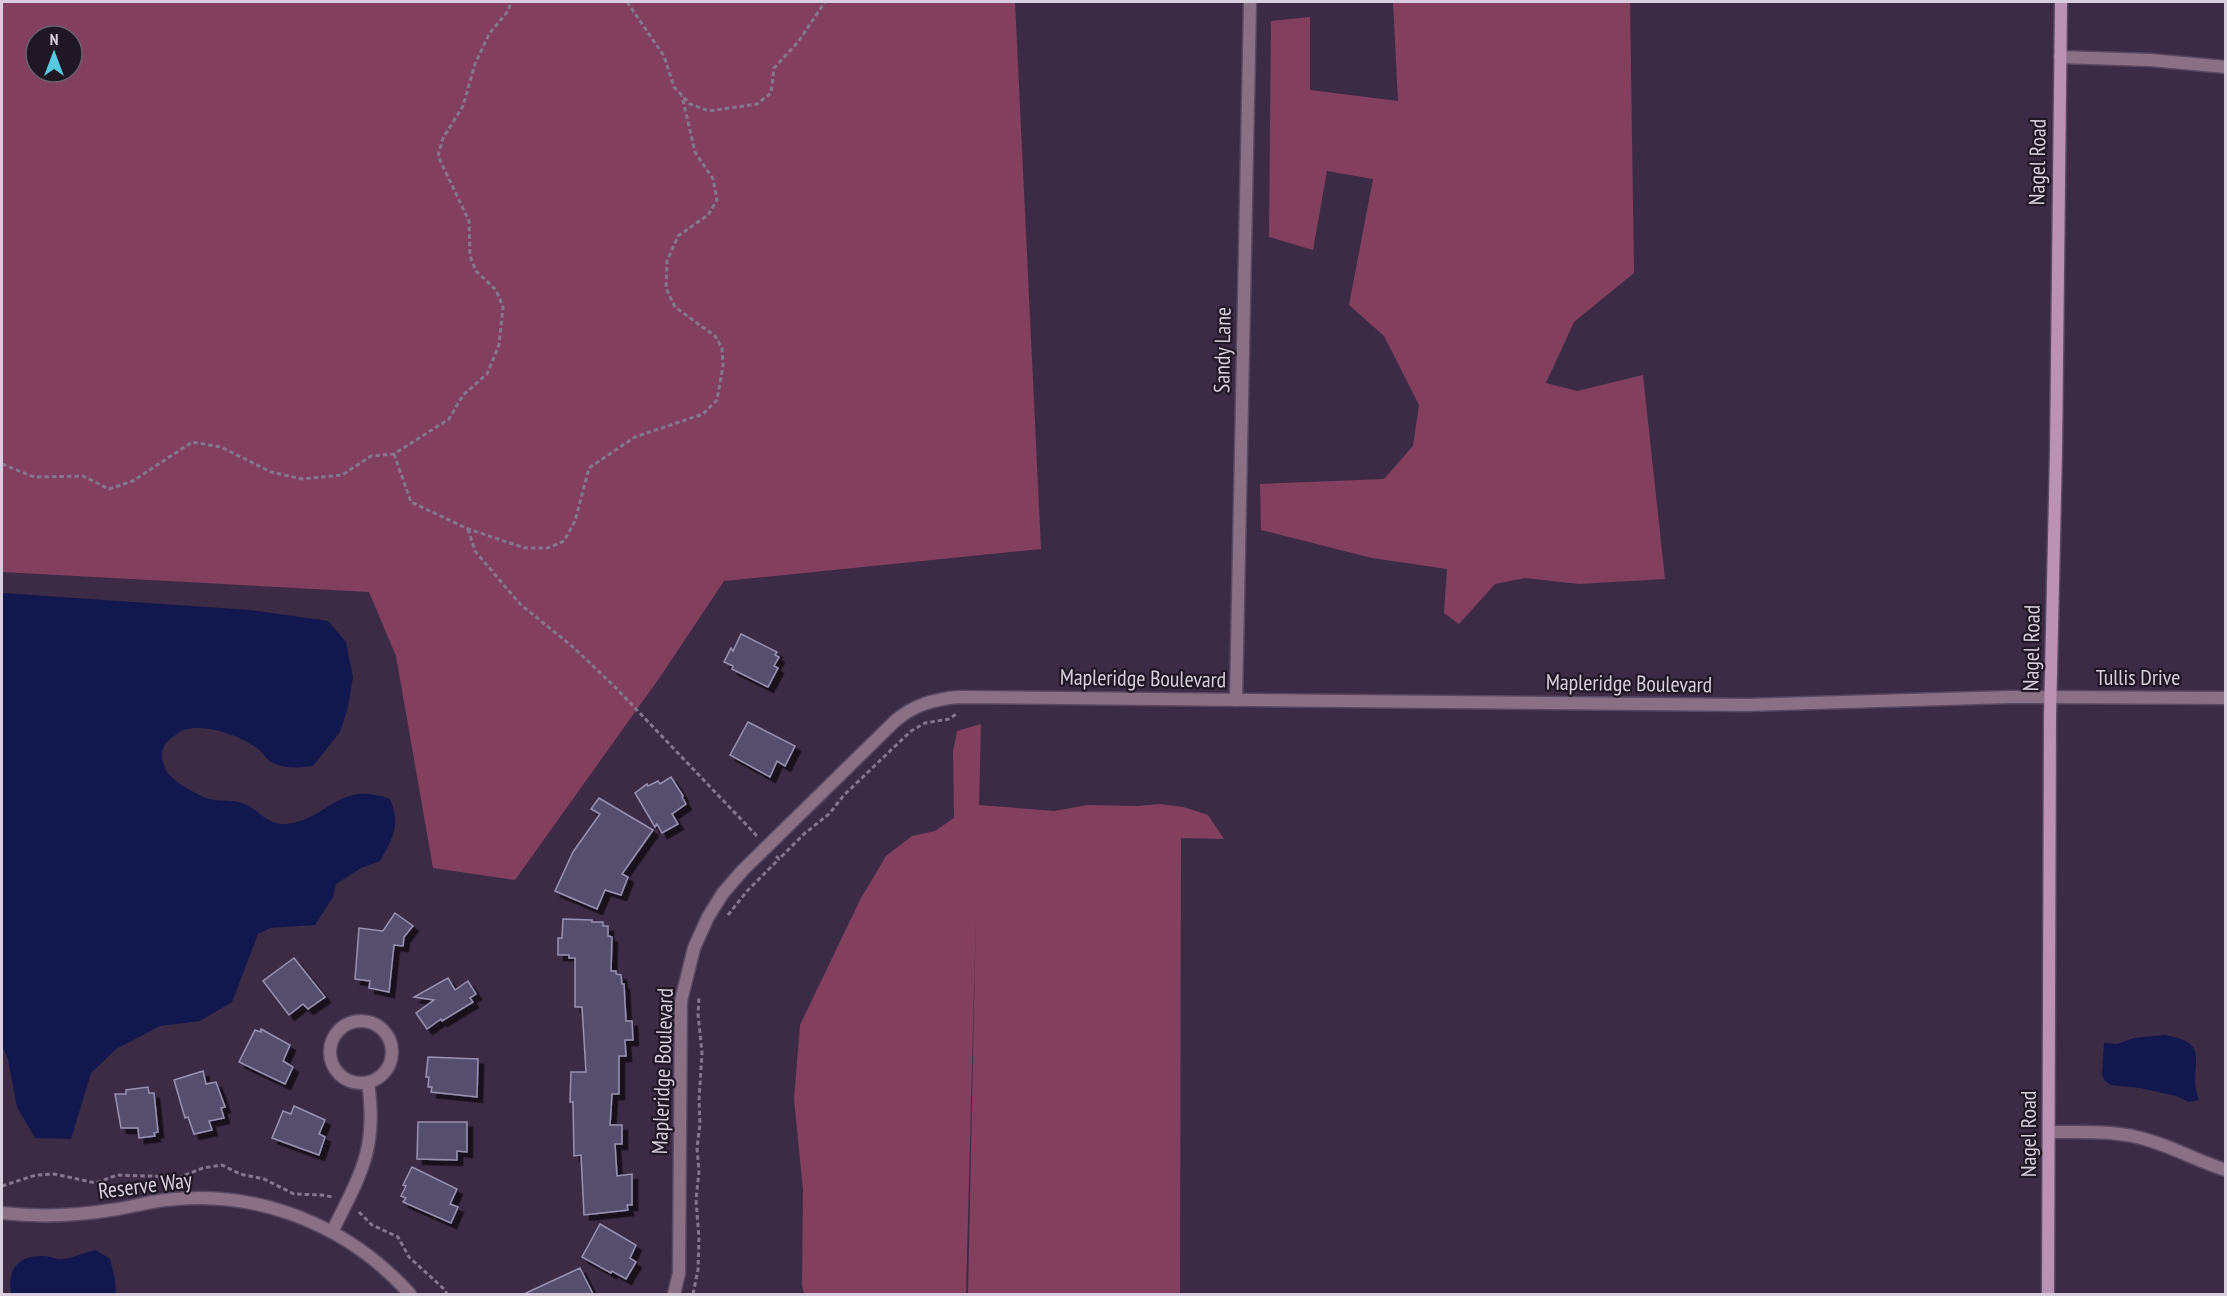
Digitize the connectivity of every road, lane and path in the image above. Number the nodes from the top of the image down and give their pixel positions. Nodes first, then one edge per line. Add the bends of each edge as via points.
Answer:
1 (511, 2) edge
2 (627, 2) edge
3 (825, 2) edge
4 (1250, 2) edge
5 (2061, 2) edge
6 (2060, 57) junction
7 (2226, 67) edge
8 (682, 96) junction
9 (394, 453) junction
10 (2, 464) edge
11 (468, 529) junction
12 (959, 697) junction
13 (2050, 697) junction
14 (2226, 698) edge
15 (1236, 700) junction
16 (767, 846) junction
17 (779, 858) junction
18 (724, 923) dead end
19 (700, 991) dead end
20 (368, 1083) junction
21 (2049, 1132) junction
22 (2226, 1170) edge
23 (2, 1186) edge
24 (346, 1203) junction
25 (2, 1213) edge
26 (332, 1232) junction
27 (410, 1294) edge
28 (447, 1294) edge
29 (674, 1294) edge
30 (693, 1294) edge
31 (2048, 1294) edge

1 - 9 path via 489,34 463,106 443,138 438,156 469,221 470,255 476,271 496,290 503,307 499,345 487,374 463,395 449,419
2 - 8 path via 664,56 674,87
3 - 8 path via 798,42 774,68 771,93 757,104 709,111 690,104
4 - 15 street, Sandy Lane
5 - 6 street, Nagel Road
6 - 7 street
6 - 13 street, Nagel Road
8 - 11 path via 694,152 713,179 717,200 708,215 678,236 667,261 666,288 675,307 715,336 722,348 717,400 703,414 635,437 589,468 575,521 564,541 548,548 525,548
9 - 10 path via 371,456 342,475 302,479 271,472 221,447 192,442 133,481 109,489 83,476 34,477
9 - 11 path via 411,502
11 - 16 path via 475,551 520,604 573,646 615,687
12 - 15 street, Mapleridge Boulevard
12 - 16 street, Mapleridge Boulevard via 928,702 903,714
12 - 17 path via 960,708 954,716 911,731
13 - 14 street, Tullis Drive
13 - 15 street, Mapleridge Boulevard via 1747,705
13 - 21 street, Nagel Road
16 - 17 path
16 - 29 street, Mapleridge Boulevard via 732,881 714,906 694,948 683,988 679,1274
17 - 18 path
19 - 30 path via 702,1053 696,1200 699,1238
20 - 20 street via 378,1079 391,1064 391,1043 379,1026 370,1022 349,1023 334,1037 330,1057 333,1067 348,1081
20 - 24 street via 372,1111 370,1143 365,1164
21 - 22 street via 2135,1137
21 - 31 street, Nagel Road
23 - 24 path via 36,1175 54,1174 96,1183 117,1175 180,1176 222,1165 294,1194 322,1195
24 - 26 street
24 - 28 path via 372,1225 398,1237 409,1257
25 - 26 street, Reserve Way via 81,1215 163,1200 211,1198 260,1204
26 - 27 street, Reserve Way via 384,1267

